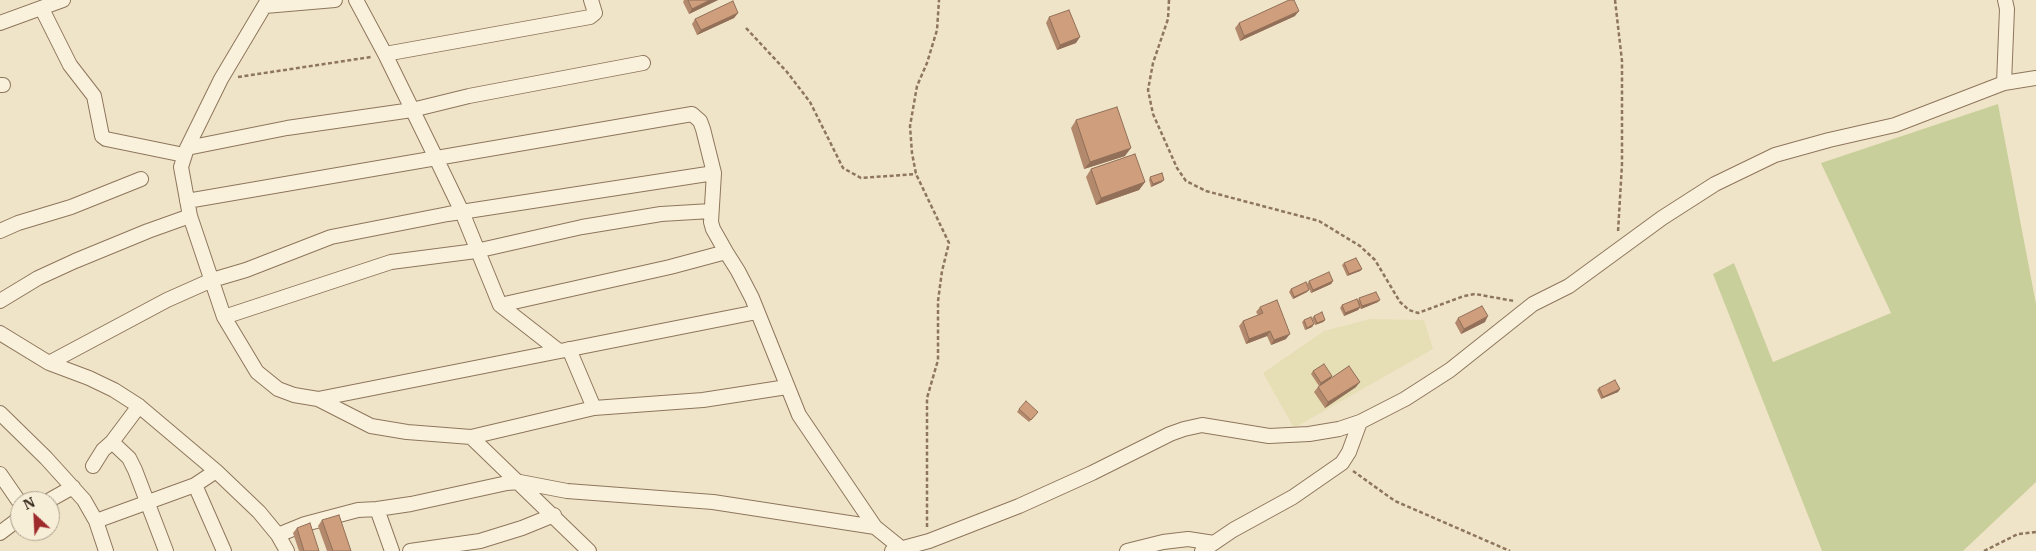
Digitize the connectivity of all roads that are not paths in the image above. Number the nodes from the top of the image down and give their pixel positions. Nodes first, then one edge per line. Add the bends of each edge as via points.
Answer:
1 (63, 0) edge
2 (325, 0) edge
3 (335, 0) edge
4 (356, 0) edge
5 (591, 0) edge
6 (2005, 0) edge
7 (266, 3) edge
8 (42, 9) junction
9 (0, 23) edge
10 (385, 54) junction
11 (643, 63) dead end
12 (2036, 78) edge
13 (2004, 84) junction
14 (412, 110) junction
15 (185, 152) junction
16 (436, 158) junction
17 (714, 173) junction
18 (141, 179) dead end
19 (187, 201) junction
20 (711, 210) junction
21 (462, 212) junction
22 (190, 216) junction
23 (0, 230) edge
24 (476, 251) junction
25 (726, 252) junction
26 (212, 280) junction
27 (0, 301) edge
28 (500, 305) junction
29 (757, 312) junction
30 (224, 317) junction
31 (0, 333) edge
32 (564, 350) junction
33 (49, 363) junction
34 (787, 387) junction
35 (318, 399) junction
36 (139, 406) junction
37 (594, 408) junction
38 (0, 413) edge
39 (1360, 422) junction
40 (471, 437) junction
41 (112, 442) junction
42 (93, 466) dead end
43 (216, 471) junction
44 (0, 474) edge
45 (520, 482) junction
46 (195, 485) junction
47 (73, 487) junction
48 (12, 491) edge
49 (60, 494) edge
50 (147, 503) junction
51 (377, 509) junction
52 (554, 515) junction
53 (96, 521) junction
54 (875, 527) junction
55 (278, 535) junction
56 (1208, 547) edge
57 (896, 549) edge
58 (106, 551) edge
59 (166, 551) edge
60 (224, 551) edge
61 (286, 551) edge
62 (392, 551) edge
63 (410, 551) edge
64 (589, 551) edge
65 (1127, 551) edge

1 - 8 street
2 - 3 street
2 - 7 street
4 - 10 street
5 - 10 street via 595,13 590,17
6 - 13 street
7 - 15 street via 221,79
8 - 9 street
8 - 15 street via 70,65 96,100 102,136
10 - 14 street
11 - 14 street
12 - 13 street
13 - 39 street via 1895,124 1775,155 1715,184 1569,286 1533,304 1450,370 1405,399
14 - 15 street via 287,128
14 - 16 street
15 - 19 street via 181,168
16 - 17 street via 692,114 703,129
16 - 19 street
16 - 21 street
17 - 20 street
17 - 21 street
18 - 23 street
19 - 22 street
20 - 24 street via 661,214 582,227
20 - 25 street via 713,229
21 - 24 street
21 - 26 street via 331,237
22 - 26 street
22 - 27 street via 74,261
24 - 28 street
24 - 30 street via 391,262
25 - 28 street
25 - 29 street
26 - 30 street
26 - 33 street via 142,312
28 - 32 street
29 - 32 street
29 - 34 street
30 - 35 street via 257,372 278,389
31 - 33 street
32 - 35 street
32 - 37 street
33 - 36 street via 114,390
34 - 37 street via 703,400
34 - 54 street via 799,415
35 - 40 street via 371,426
36 - 41 street
36 - 43 street
37 - 40 street
38 - 47 street
39 - 56 street via 1342,462
39 - 57 street via 1309,434 1270,436 1202,426 1184,429 1050,492 929,541
40 - 45 street
41 - 42 street
41 - 50 street via 132,464
43 - 46 street
43 - 55 street
44 - 48 street
45 - 51 street
45 - 52 street
45 - 54 street via 567,491 713,502
46 - 50 street
46 - 60 street
47 - 49 street
47 - 53 street
50 - 53 street
50 - 59 street
51 - 55 street via 344,513
51 - 62 street
52 - 63 street via 473,542
52 - 64 street
53 - 58 street
54 - 57 street
55 - 61 street
56 - 65 street via 1188,539

